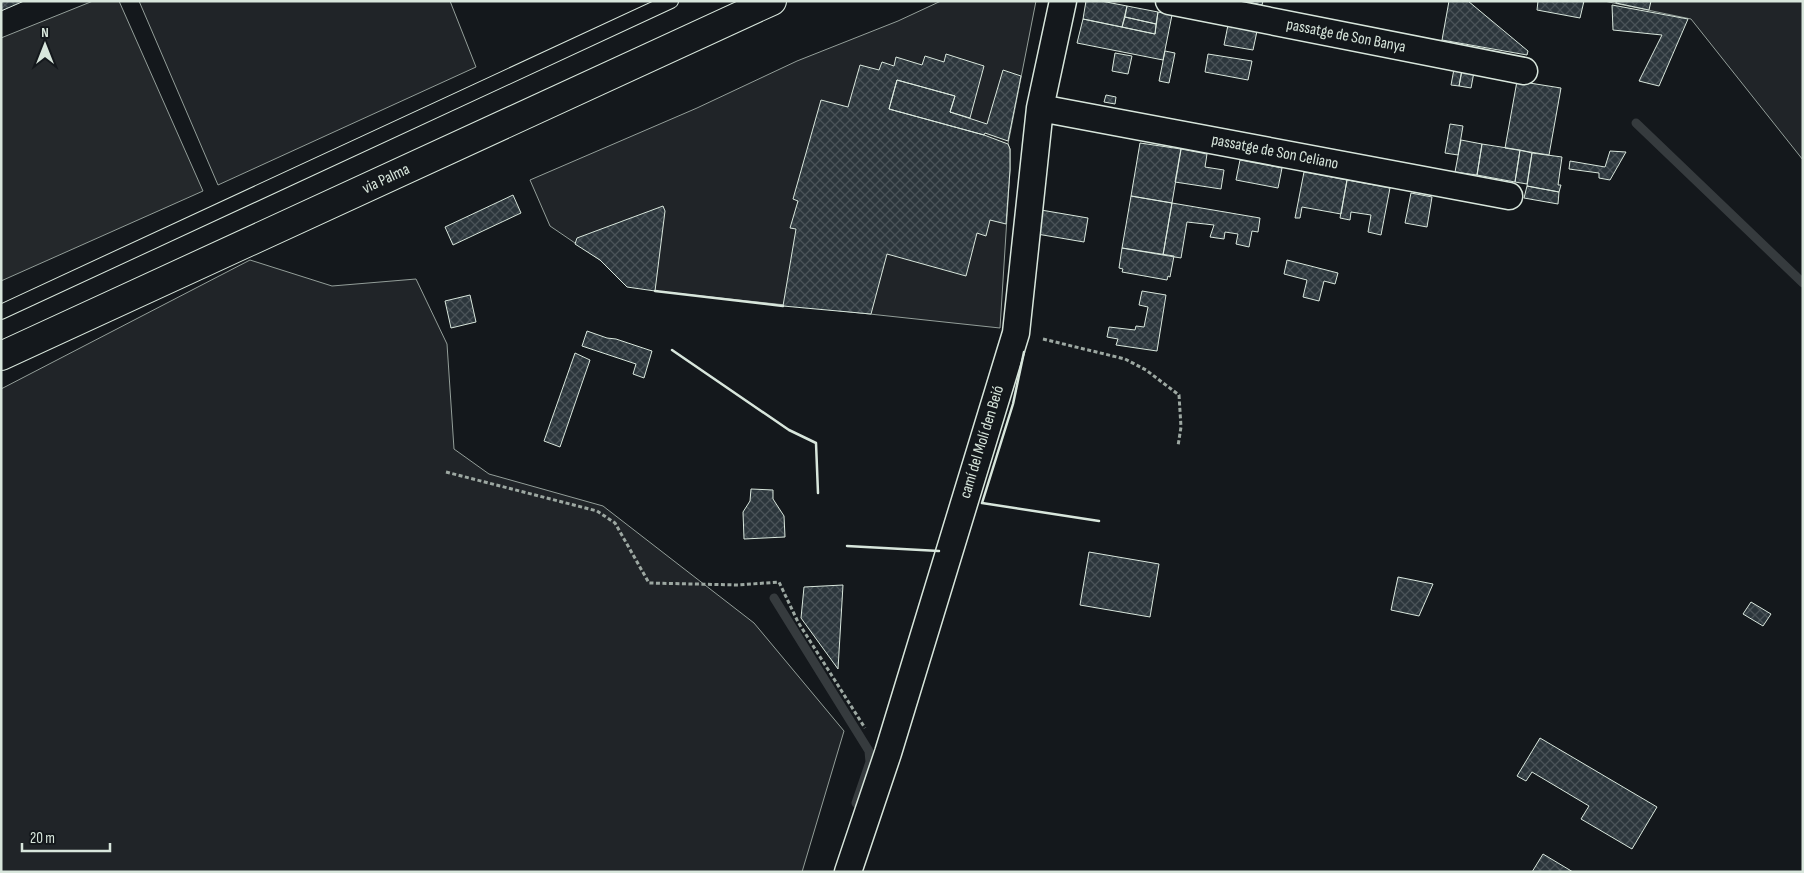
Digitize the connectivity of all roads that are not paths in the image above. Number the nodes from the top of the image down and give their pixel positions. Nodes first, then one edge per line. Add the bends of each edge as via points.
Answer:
1 (670, 1) edge
2 (772, 1) edge
3 (1063, 1) edge
4 (1169, 1) edge
5 (1524, 71) dead end
6 (1040, 108) junction
7 (1509, 196) dead end
8 (1, 312) edge
9 (1, 356) edge
10 (848, 872) edge

1 - 8 lane
2 - 9 main road, via Palma
3 - 6 street, camí del Molí den Beió
4 - 5 street, passatge de Son Banya
6 - 7 street, passatge de Son Celiano
6 - 10 street, camí del Molí den Beió via 1016,333 886,760

